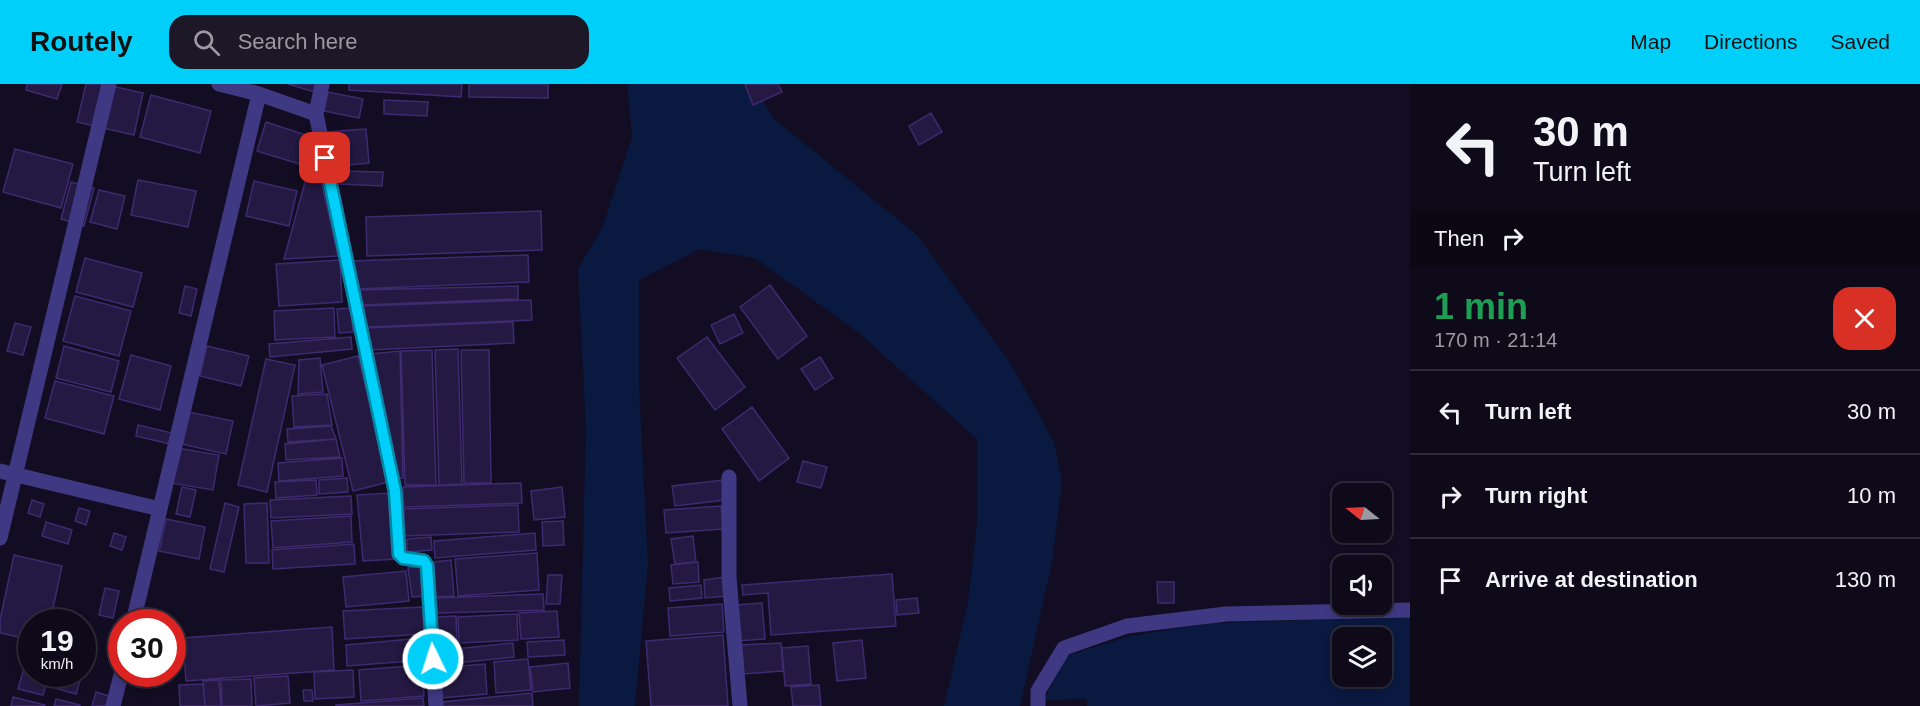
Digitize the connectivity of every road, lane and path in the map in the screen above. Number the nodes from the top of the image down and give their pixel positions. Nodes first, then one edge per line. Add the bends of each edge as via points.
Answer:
1 (109, 84) edge
2 (219, 84) edge
3 (322, 84) edge
4 (259, 94) junction
5 (316, 114) junction
6 (8, 472) edge
7 (729, 477) dead end
8 (160, 509) junction
9 (0, 538) edge
10 (136, 609) edge
11 (1410, 610) edge
12 (118, 687) edge
13 (113, 706) edge
14 (436, 706) edge
15 (740, 706) edge
16 (1038, 706) edge

1 - 6 street
2 - 4 street
3 - 5 street
4 - 5 street
4 - 8 street
5 - 14 street via 395,491 399,554 424,561 427,566
6 - 8 street
6 - 9 street
7 - 15 street via 729,578
8 - 10 street
11 - 16 street via 1226,614 1127,626 1064,648 1038,691
12 - 13 street

